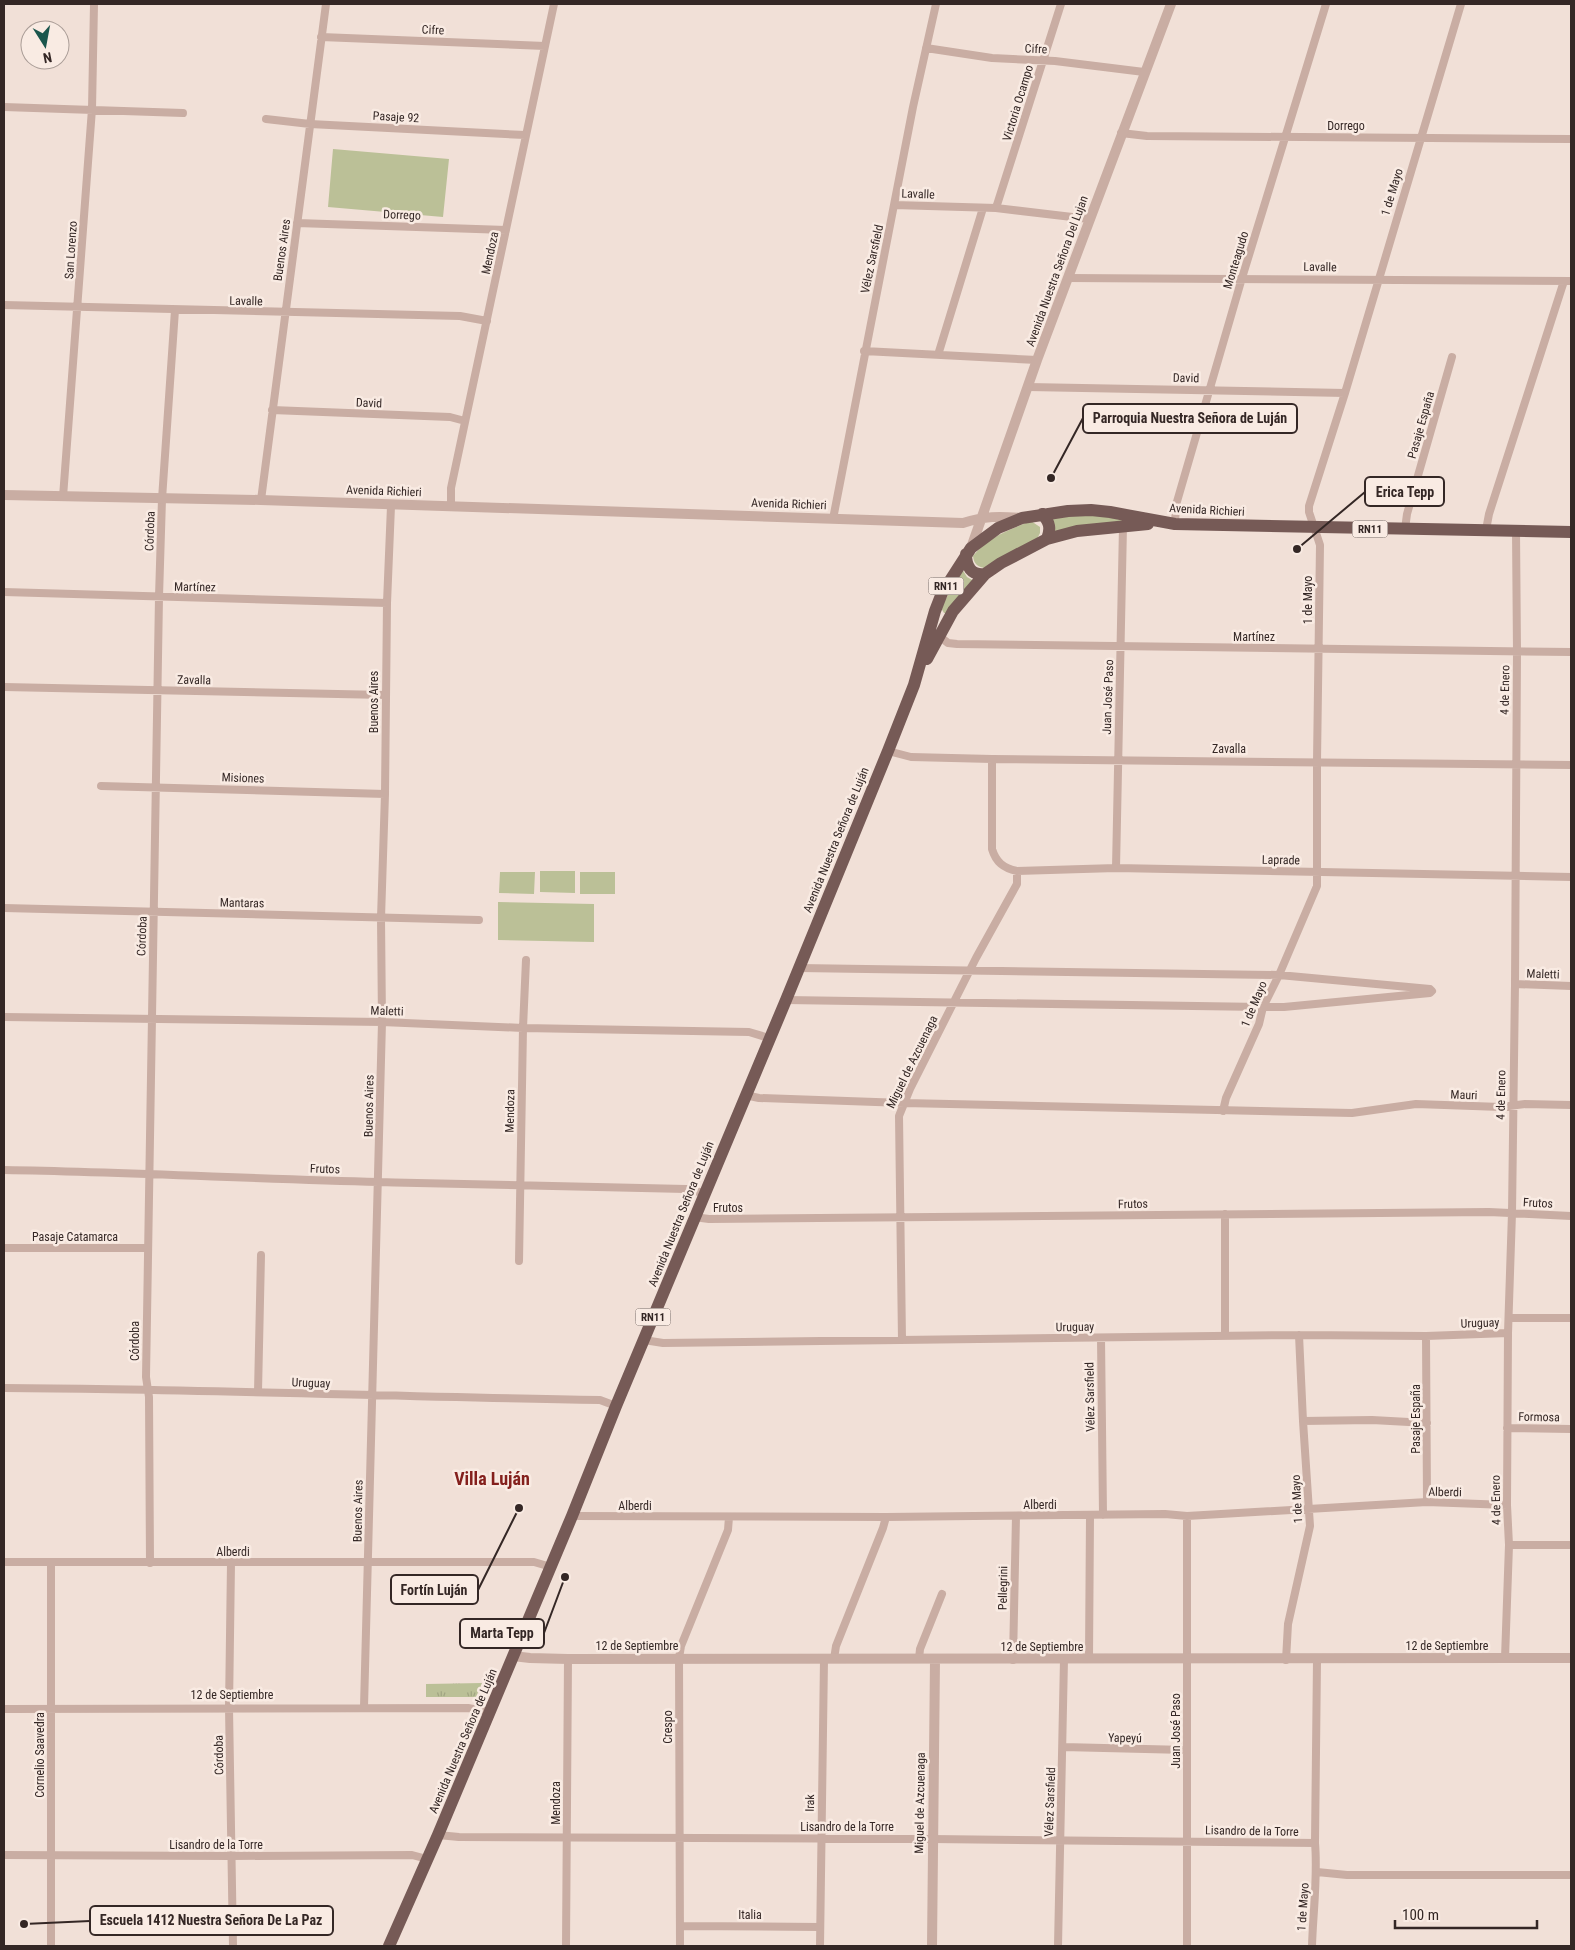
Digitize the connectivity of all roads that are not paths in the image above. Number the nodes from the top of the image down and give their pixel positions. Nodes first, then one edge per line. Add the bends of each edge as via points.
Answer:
1 (94, 4) edge
2 (326, 4) edge
3 (554, 4) edge
4 (936, 4) edge
5 (1061, 4) edge
6 (1171, 4) edge
7 (1326, 4) edge
8 (1461, 4) edge
9 (321, 37) junction
10 (545, 46) junction
11 (926, 48) junction
12 (1042, 61) junction
13 (1144, 72) junction
14 (4, 107) edge
15 (92, 109) junction
16 (183, 113) dead end
17 (266, 119) dead end
18 (310, 124) junction
19 (1121, 134) junction
20 (526, 135) junction
21 (1421, 137) junction
22 (1285, 138) junction
23 (1571, 139) edge
24 (894, 205) junction
25 (983, 208) junction
26 (996, 208) junction
27 (1090, 219) junction
28 (297, 223) junction
29 (506, 230) junction
30 (1068, 278) junction
31 (1242, 278) junction
32 (1378, 279) junction
33 (1567, 281) edge
34 (4, 306) edge
35 (78, 308) junction
36 (176, 310) junction
37 (284, 313) junction
38 (487, 321) junction
39 (864, 351) junction
40 (938, 355) junction
41 (1452, 358) dead end
42 (1037, 360) junction
43 (1028, 387) junction
44 (1209, 390) junction
45 (1345, 393) junction
46 (272, 410) junction
47 (465, 421) junction
48 (4, 495) edge
49 (63, 497) junction
50 (162, 499) junction
51 (261, 500) junction
52 (391, 506) junction
53 (450, 507) junction
54 (1042, 514) junction
55 (982, 517) junction
56 (1022, 518) junction
57 (833, 519) junction
58 (1172, 524) junction
59 (1123, 526) junction
60 (1315, 528) junction
61 (1405, 529) junction
62 (1486, 530) junction
63 (1516, 531) junction
64 (1571, 532) edge
65 (1047, 539) junction
66 (968, 551) junction
67 (985, 574) junction
68 (4, 592) edge
69 (159, 597) junction
70 (387, 603) junction
71 (938, 636) junction
72 (1121, 648) junction
73 (1320, 648) junction
74 (1517, 652) junction
75 (1571, 652) edge
76 (914, 685) junction
77 (4, 688) edge
78 (157, 690) junction
79 (385, 695) junction
80 (888, 751) junction
81 (992, 759) junction
82 (1117, 760) junction
83 (1317, 761) junction
84 (1516, 764) junction
85 (1571, 765) edge
86 (101, 786) dead end
87 (155, 787) junction
88 (385, 794) junction
89 (1116, 868) junction
90 (1017, 871) junction
91 (1316, 872) junction
92 (1516, 876) junction
93 (1571, 877) edge
94 (4, 908) edge
95 (154, 913) junction
96 (381, 918) junction
97 (479, 920) dead end
98 (526, 960) dead end
99 (799, 968) junction
100 (970, 971) junction
101 (1279, 975) junction
102 (1515, 984) junction
103 (1571, 986) edge
104 (786, 1000) junction
105 (953, 1003) junction
106 (1263, 1007) junction
107 (4, 1017) edge
108 (151, 1018) junction
109 (382, 1022) junction
110 (523, 1028) junction
111 (769, 1038) junction
112 (745, 1095) junction
113 (904, 1103) junction
114 (1571, 1105) edge
115 (1512, 1106) junction
116 (1223, 1110) junction
117 (4, 1170) edge
118 (149, 1173) junction
119 (378, 1182) junction
120 (519, 1184) junction
121 (704, 1193) junction
122 (1512, 1213) junction
123 (1226, 1214) junction
124 (1571, 1216) edge
125 (694, 1217) junction
126 (899, 1218) junction
127 (4, 1248) edge
128 (146, 1248) junction
129 (261, 1255) dead end
130 (519, 1261) dead end
131 (1509, 1318) junction
132 (1571, 1318) edge
133 (1508, 1333) junction
134 (1299, 1335) junction
135 (1225, 1336) junction
136 (1426, 1336) junction
137 (1101, 1338) junction
138 (644, 1340) junction
139 (902, 1340) junction
140 (4, 1388) edge
141 (148, 1389) junction
142 (258, 1392) junction
143 (372, 1396) junction
144 (616, 1406) junction
145 (1303, 1421) junction
146 (1427, 1423) junction
147 (1507, 1428) junction
148 (1571, 1428) edge
149 (1427, 1502) junction
150 (1507, 1505) junction
151 (1310, 1509) junction
152 (1103, 1515) junction
153 (572, 1516) junction
154 (1016, 1516) junction
155 (1090, 1516) junction
156 (1187, 1516) junction
157 (729, 1517) junction
158 (886, 1517) junction
159 (1509, 1545) junction
160 (1571, 1545) edge
161 (4, 1562) edge
162 (368, 1562) junction
163 (150, 1563) junction
164 (231, 1563) junction
165 (51, 1564) junction
166 (551, 1566) junction
167 (942, 1594) dead end
168 (513, 1656) junction
169 (679, 1658) junction
170 (1504, 1658) junction
171 (1571, 1658) edge
172 (568, 1659) junction
173 (829, 1659) junction
174 (919, 1659) junction
175 (1064, 1659) junction
176 (1089, 1659) junction
177 (935, 1660) junction
178 (1013, 1660) junction
179 (1187, 1660) junction
180 (1286, 1660) junction
181 (1317, 1660) junction
182 (364, 1707) junction
183 (52, 1708) junction
184 (229, 1708) junction
185 (4, 1709) edge
186 (489, 1712) junction
187 (1063, 1748) junction
188 (1186, 1750) junction
189 (438, 1835) junction
190 (567, 1837) junction
191 (680, 1838) junction
192 (821, 1839) junction
193 (932, 1839) junction
194 (1060, 1840) junction
195 (1187, 1841) junction
196 (1315, 1843) junction
197 (52, 1854) junction
198 (4, 1855) edge
199 (232, 1856) junction
200 (427, 1859) junction
201 (1317, 1872) junction
202 (1571, 1875) edge
203 (680, 1926) junction
204 (820, 1927) junction
205 (51, 1946) edge
206 (233, 1946) edge
207 (389, 1946) edge
208 (566, 1946) edge
209 (680, 1946) edge
210 (820, 1946) edge
211 (932, 1946) edge
212 (1058, 1946) edge
213 (1187, 1946) edge
214 (1312, 1946) edge

1 - 15 street, San Lorenzo
2 - 9 street, Buenos Aires
3 - 10 street, Mendoza
4 - 11 street, Vélez Sarsfield
5 - 12 street, Victoria Ocampo
6 - 13 street, Avenida Nuestra Señora Del Lujan
7 - 22 street, Monteagudo
8 - 21 street, 1 de Mayo
9 - 10 street, Cifre
9 - 18 street, Buenos Aires
10 - 20 street, Mendoza
11 - 12 street, Cifre via 992,58
11 - 24 street, Vélez Sarsfield
12 - 13 street, Cifre
12 - 26 street, Victoria Ocampo
13 - 19 street, Avenida Nuestra Señora Del Lujan
14 - 15 street
15 - 16 street
15 - 35 street, San Lorenzo
17 - 18 street, Pasaje 92
18 - 20 street, Pasaje 92
18 - 28 street, Buenos Aires
19 - 22 street, Dorrego
19 - 27 street, Avenida Nuestra Señora Del Lujan
20 - 29 street, Mendoza
21 - 22 street, Dorrego
21 - 23 street, Dorrego
21 - 32 street, 1 de Mayo
22 - 31 street, Monteagudo
24 - 25 street, Lavalle
24 - 39 street, Vélez Sarsfield
25 - 26 street, Lavalle
25 - 40 street
26 - 27 street, Lavalle
27 - 30 street, Avenida Nuestra Señora Del Lujan
28 - 29 street, Dorrego
28 - 37 street, Buenos Aires
29 - 38 street, Mendoza
30 - 31 street, Lavalle
30 - 42 street, Avenida Nuestra Señora Del Lujan
31 - 32 street, Lavalle
31 - 44 street, Monteagudo
32 - 33 street, Lavalle
32 - 45 street, 1 de Mayo
33 - 62 street
34 - 35 street, Lavalle
35 - 36 street, Lavalle
35 - 49 street, San Lorenzo
36 - 37 street, Lavalle
36 - 50 street, Córdoba
37 - 38 street, Lavalle via 460,316
37 - 46 street, Buenos Aires
38 - 47 street, Mendoza
39 - 40 street
39 - 57 street, Vélez Sarsfield
40 - 42 street
41 - 61 street, Pasaje España
42 - 43 street, Avenida Nuestra Señora Del Lujan
43 - 44 street, David
43 - 55 street, Avenida Nuestra Señora Del Lujan
44 - 45 street, David
44 - 58 street, Monteagudo
45 - 60 street, 1 de Mayo via 1309,506
46 - 47 street, David via 450,417
46 - 51 street, Buenos Aires
47 - 53 street, Mendoza
48 - 49 street, Avenida Richieri
49 - 50 street, Avenida Richieri
50 - 51 street, Avenida Richieri
50 - 69 street, Córdoba
51 - 52 street, Avenida Richieri
52 - 53 street, Avenida Richieri
52 - 70 street, Buenos Aires
53 - 57 street, Avenida Richieri
54 - 56 main road, Avenida Richieri / RN11
54 - 58 main road, Avenida Richieri / RN11 via 1092,510
54 - 65 main road via 1050,529
55 - 56 street, Avenida Richieri
55 - 57 street, Avenida Richieri via 963,523
55 - 66 street, Avenida Nuestra Señora Del Lujan
56 - 66 main road, Avenida Nuestra Señora de Luján / RN11 via 998,528
58 - 59 main road, RN11
58 - 60 main road, Avenida Richieri / RN11
59 - 65 main road, RN11 via 1077,531
59 - 72 street, Juan José Paso
60 - 61 main road, Avenida Richieri / RN11
60 - 73 street, 1 de Mayo via 1320,545
61 - 62 main road, Avenida Richieri / RN11
62 - 63 main road, Avenida Richieri / RN11
63 - 64 main road, Avenida Richieri / RN11
63 - 74 street, 4 de Enero
65 - 67 main road, RN11
66 - 67 main road, RN11 via 966,562 970,570 975,574
66 - 76 main road, Avenida Nuestra Señora de Luján / RN11 via 942,593
67 - 71 main road, RN11 via 953,611
68 - 69 street, Martínez
69 - 70 street, Martínez
69 - 78 street, Córdoba
70 - 79 street, Buenos Aires
71 - 72 street, Martínez via 948,643 957,644
71 - 76 main road, RN11
72 - 73 street, Martínez
72 - 82 street, Juan José Paso
73 - 74 street, Martínez
73 - 83 street, 1 de Mayo
74 - 75 street, Martínez
74 - 84 street, 4 de Enero
76 - 80 main road, Avenida Nuestra Señora de Luján / RN11
77 - 78 street, Zavalla
78 - 79 street, Zavalla
78 - 87 street, Córdoba
79 - 88 street, Buenos Aires
80 - 81 street, Zavalla via 911,757
80 - 99 main road, Avenida Nuestra Señora de Luján / RN11
81 - 82 street, Zavalla
81 - 90 street via 992,849 1007,869
82 - 83 street, Zavalla
82 - 89 street, Juan José Paso
83 - 84 street, Zavalla
83 - 91 street, 1 de Mayo
84 - 85 street, Zavalla
84 - 92 street, 4 de Enero
86 - 87 street, Misiones
87 - 88 street, Misiones
87 - 95 street, Córdoba
88 - 96 street, Buenos Aires
89 - 90 street, Laprade
89 - 91 street, Laprade
90 - 100 street, Miguel de Azcuenaga via 1017,884
91 - 92 street, Laprade
91 - 101 street, 1 de Mayo via 1317,886
92 - 93 street, Laprade
92 - 102 street, 4 de Enero
94 - 95 street, Mantaras
95 - 96 street, Mantaras
95 - 108 street, Córdoba
96 - 97 street, Mantaras
96 - 109 street, Buenos Aires
98 - 110 street, Mendoza
99 - 100 street
99 - 104 main road, Avenida Nuestra Señora de Luján / RN11
100 - 101 street
100 - 105 street, Miguel de Azcuenaga
101 - 106 street, 1 de Mayo
101 - 106 street via 1430,988 1432,991
102 - 103 street, Maletti
102 - 115 street, 4 de Enero
104 - 105 street
104 - 111 main road, Avenida Nuestra Señora de Luján / RN11
105 - 106 street
105 - 113 street, Miguel de Azcuenaga
106 - 116 street, 1 de Mayo
107 - 108 street, Maletti
108 - 109 street, Maletti
108 - 118 street, Córdoba
109 - 110 street, Maletti
109 - 119 street, Buenos Aires
110 - 111 street, Maletti via 749,1032
110 - 120 street, Mendoza
111 - 112 main road, Avenida Nuestra Señora de Luján / RN11
112 - 113 street, Mauri
112 - 121 main road, Avenida Nuestra Señora de Luján / RN11
113 - 116 street, Mauri
113 - 126 street, Miguel de Azcuenaga via 899,1116
114 - 115 street, Mauri
115 - 116 street, Mauri via 1416,1104 1352,1113
115 - 122 street, 4 de Enero
117 - 118 street, Frutos
118 - 119 street, Frutos
118 - 128 street, Córdoba
119 - 120 street, Frutos
119 - 143 street, Buenos Aires
120 - 121 street, Frutos via 686,1189
120 - 130 street, Mendoza
121 - 125 main road, Avenida Nuestra Señora de Luján / RN11
122 - 123 street, Frutos
122 - 124 street, Frutos
122 - 131 street, 4 de Enero
123 - 126 street, Frutos
123 - 135 street
125 - 126 street, Frutos
125 - 138 main road, Avenida Nuestra Señora de Luján / RN11
126 - 139 street, Miguel de Azcuenaga
127 - 128 street, Pasaje Catamarca
128 - 141 street, Córdoba
129 - 142 street
131 - 132 street, Uruguay
131 - 133 street, 4 de Enero
133 - 136 street, Uruguay
133 - 147 street, 4 de Enero
134 - 135 street, Uruguay
134 - 136 street, Uruguay
134 - 145 street, 1 de Mayo
135 - 137 street, Uruguay
136 - 146 street, Pasaje España
137 - 139 street, Uruguay
137 - 152 street, Vélez Sarsfield
138 - 139 street, Uruguay via 663,1343
138 - 144 main road, Avenida Nuestra Señora de Luján / RN11
140 - 141 street, Uruguay
141 - 142 street, Uruguay
141 - 163 street, Córdoba
142 - 143 street, Uruguay
143 - 144 street, Uruguay via 600,1400
143 - 162 street, Buenos Aires
144 - 153 main road, Avenida Nuestra Señora de Luján / RN11
145 - 146 street
145 - 151 street, 1 de Mayo
146 - 149 street, Pasaje España
147 - 148 street, Formosa
147 - 150 street, 4 de Enero
149 - 150 street, Alberdi
149 - 151 street, Alberdi
150 - 159 street, 4 de Enero
151 - 156 street, Alberdi
151 - 180 street, 1 de Mayo via 1309,1534 1288,1624
152 - 155 street, Alberdi
152 - 156 street, Alberdi
153 - 157 street, Alberdi
153 - 166 main road, Avenida Nuestra Señora de Luján / RN11
154 - 155 street, Alberdi
154 - 158 street, Alberdi
154 - 178 street, Pellegrini
155 - 176 street
156 - 179 street, Juan José Paso
157 - 158 street, Alberdi
157 - 169 street, Crespo via 728,1530
158 - 173 street
159 - 160 street
159 - 170 street, 4 de Enero
161 - 165 street, Alberdi
162 - 164 street, Alberdi
162 - 166 street, Alberdi via 534,1562
162 - 182 street, Buenos Aires
163 - 164 street, Alberdi
163 - 165 street, Alberdi
164 - 184 street, Córdoba
165 - 183 street, Cornelio Saavedra
166 - 168 main road, Avenida Nuestra Señora de Luján / RN11
167 - 174 street
168 - 172 street, 12 de Septiembre
168 - 186 main road, Avenida Nuestra Señora de Luján / RN11
169 - 172 street, 12 de Septiembre
169 - 173 street, 12 de Septiembre
169 - 191 street, Crespo
170 - 171 street, 12 de Septiembre
170 - 181 street, 12 de Septiembre
172 - 190 street, Mendoza
173 - 174 street, 12 de Septiembre
173 - 192 street, Irak
174 - 177 street, 12 de Septiembre
175 - 176 street, 12 de Septiembre
175 - 178 street, 12 de Septiembre
175 - 187 street, Vélez Sarsfield
176 - 179 street, 12 de Septiembre
177 - 178 street, 12 de Septiembre
177 - 193 street, Miguel de Azcuenaga
179 - 180 street, 12 de Septiembre
179 - 188 street, Juan José Paso
180 - 181 street, 12 de Septiembre
181 - 196 street, 1 de Mayo
182 - 184 street, 12 de Septiembre
182 - 186 street, 12 de Septiembre via 468,1708
183 - 184 street, 12 de Septiembre
183 - 185 street, 12 de Septiembre
183 - 197 street, Cornelio Saavedra
184 - 199 street, Córdoba
186 - 189 main road, Avenida Nuestra Señora de Luján / RN11
187 - 188 street, Yapeyú
187 - 194 street, Vélez Sarsfield
188 - 195 street, Juan José Paso
189 - 190 street, Lisandro de la Torre
189 - 200 main road, Avenida Nuestra Señora de Luján / RN11
190 - 191 street, Lisandro de la Torre
190 - 208 street, Mendoza
191 - 192 street, Lisandro de la Torre
191 - 203 street, Crespo
192 - 193 street, Lisandro de la Torre
192 - 204 street, Irak
193 - 194 street, Lisandro de la Torre
193 - 211 street, Miguel de Azcuenaga
194 - 195 street, Lisandro de la Torre
194 - 212 street, Vélez Sarsfield
195 - 196 street, Lisandro de la Torre
195 - 213 street, Juan José Paso
196 - 201 street, 1 de Mayo
197 - 198 street, Lisandro de la Torre
197 - 199 street, Lisandro de la Torre
197 - 205 street, Cornelio Saavedra
199 - 200 street, Lisandro de la Torre via 412,1855
199 - 206 street, Córdoba
200 - 207 main road, Avenida Nuestra Señora de Luján / RN11
201 - 202 street via 1347,1875
201 - 214 street, 1 de Mayo
203 - 204 street, Italia
203 - 209 street, Crespo
204 - 210 street, Irak

